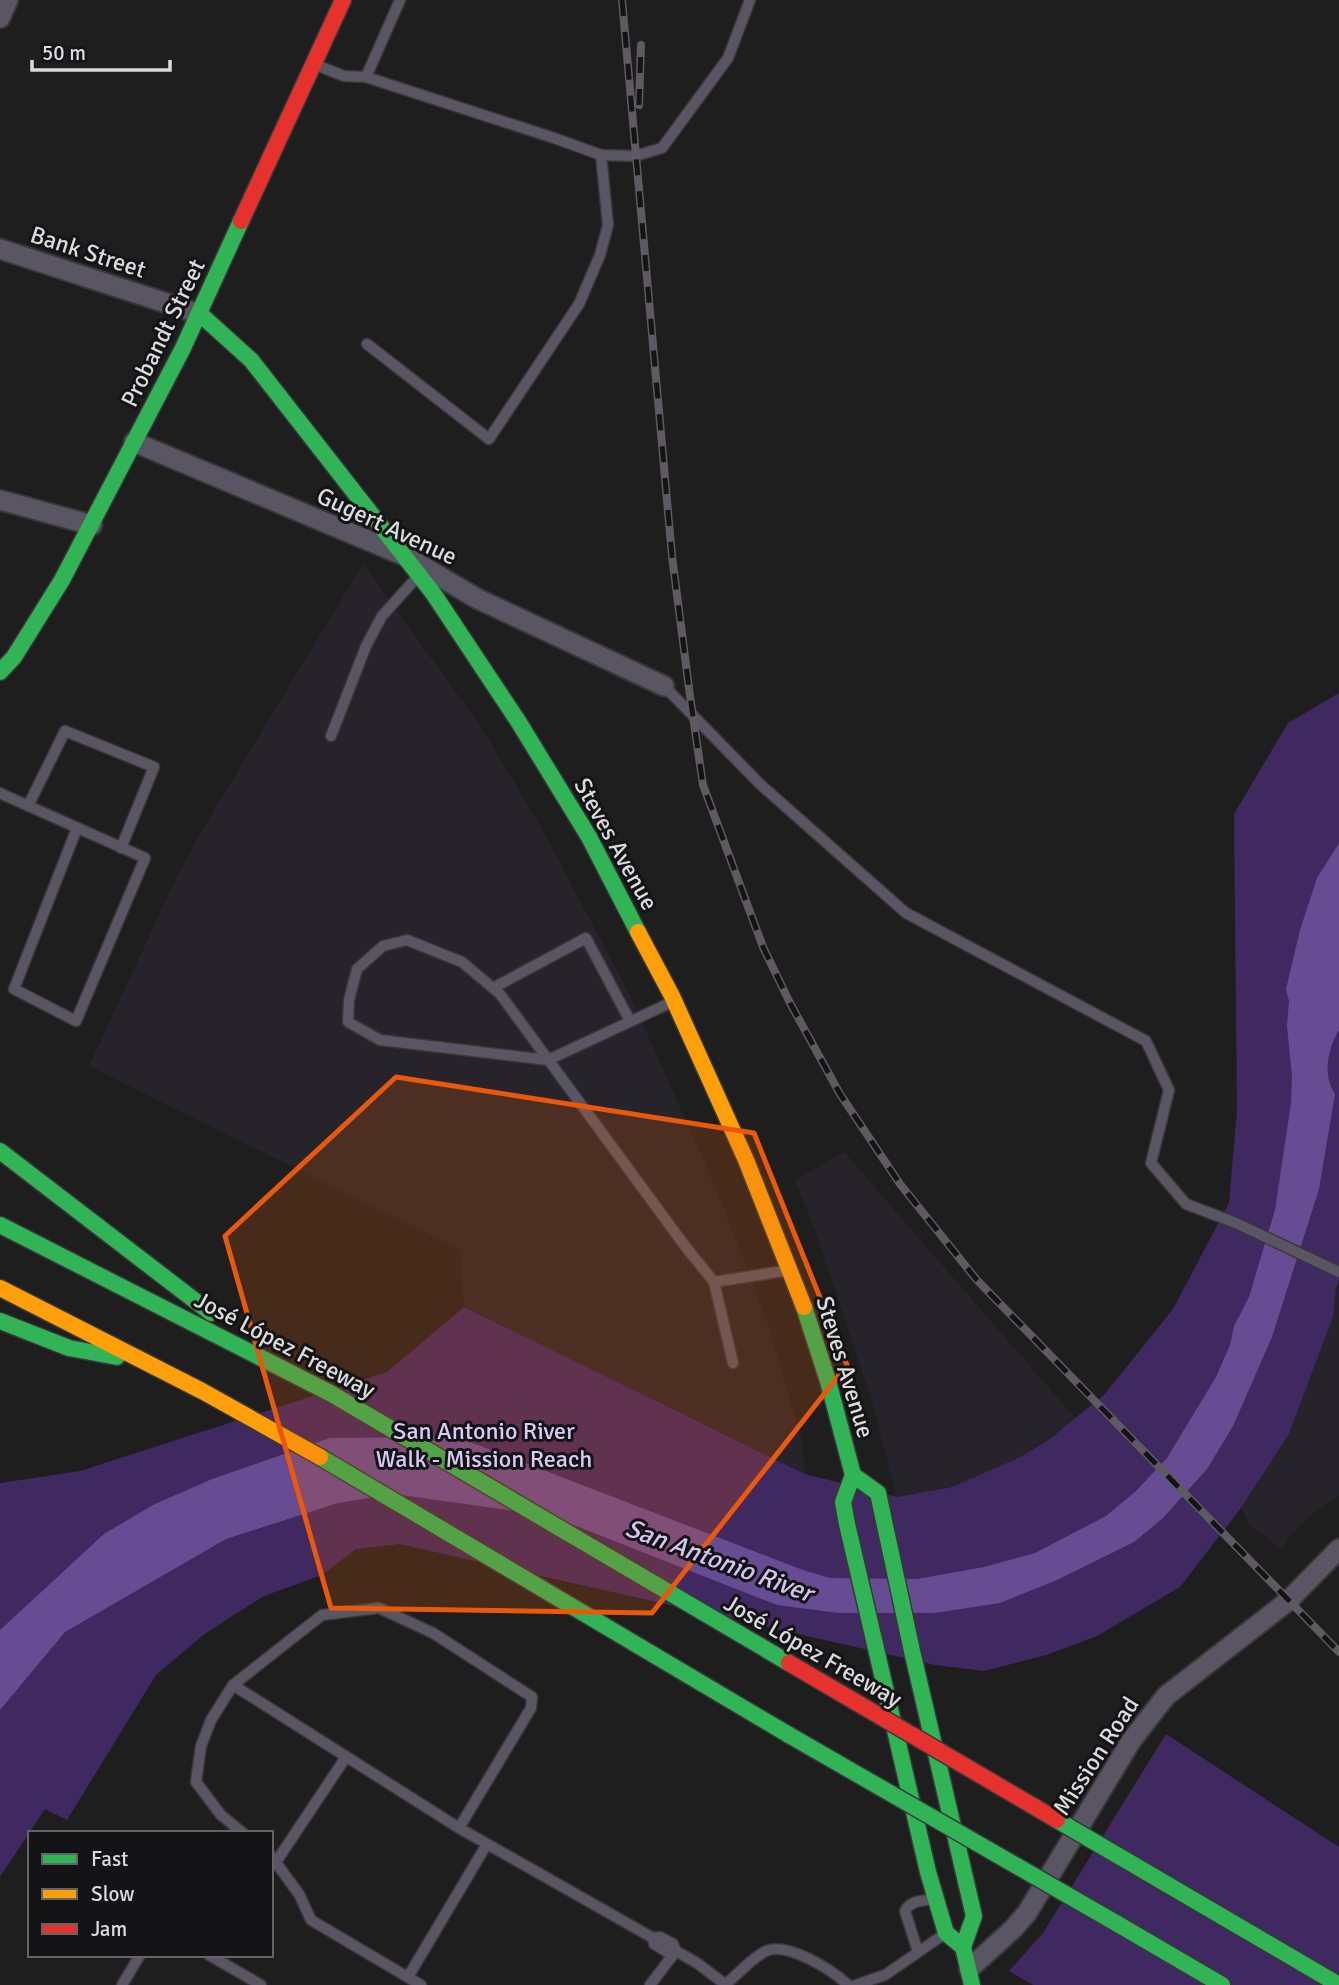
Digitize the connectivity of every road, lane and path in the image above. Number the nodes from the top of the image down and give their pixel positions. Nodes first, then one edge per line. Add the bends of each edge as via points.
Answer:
1 (8, 0) edge
2 (342, 0) edge
3 (400, 0) edge
4 (750, 0) edge
5 (0, 18) edge
6 (314, 64) junction
7 (366, 77) junction
8 (601, 155) junction
9 (0, 249) edge
10 (200, 314) junction
11 (367, 344) dead end
12 (134, 442) junction
13 (0, 500) edge
14 (92, 525) junction
15 (405, 556) junction
16 (419, 574) junction
17 (0, 672) edge
18 (664, 686) joint
19 (331, 736) dead end
20 (0, 793) edge
21 (28, 806) junction
22 (77, 828) junction
23 (121, 848) junction
24 (493, 988) junction
25 (674, 1001) junction
26 (630, 1021) junction
27 (548, 1060) junction
28 (0, 1151) edge
29 (0, 1225) edge
30 (790, 1270) junction
31 (1339, 1272) edge
32 (714, 1282) junction
33 (0, 1288) edge
34 (0, 1321) edge
35 (150, 1363) junction
36 (733, 1363) dead end
37 (289, 1370) junction
38 (853, 1475) junction
39 (1339, 1549) edge
40 (233, 1685) junction
41 (346, 1757) junction
42 (459, 1828) junction
43 (241, 1831) edge
44 (487, 1844) junction
45 (274, 1859) edge
46 (937, 1899) junction
47 (946, 1933) junction
48 (963, 1947) junction
49 (676, 1951) junction
50 (918, 1952) junction
51 (139, 1957) edge
52 (212, 1957) edge
53 (408, 1977) junction
54 (970, 1977) edge
55 (726, 1984) edge
56 (122, 1985) edge
57 (261, 1985) edge
58 (421, 1985) edge
59 (650, 1985) edge
60 (848, 1985) edge
61 (856, 1985) edge
62 (950, 1985) edge
63 (1222, 1985) edge
64 (1339, 1985) edge

1 - 5 street
2 - 6 main road, Probandt Street
3 - 7 lane
4 - 8 lane via 728,58 662,148 635,156
6 - 7 lane
6 - 10 main road, Probandt Street
7 - 8 lane
8 - 11 lane via 608,225 600,255 579,304 489,439
9 - 10 street, Bank Street
10 - 12 main road, Probandt Street
10 - 15 main road, Steves Avenue via 251,360
12 - 14 main road, Probandt Street
12 - 15 street, Gugert Avenue
13 - 14 street
14 - 17 main road, Probandt Street via 36,623
15 - 16 main road, Steves Avenue
15 - 18 street, Gugert Avenue via 476,598
16 - 19 lane via 383,616 366,646
16 - 25 main road, Steves Avenue via 589,837
18 - 31 lane via 761,785 906,913 1146,1041 1169,1090 1151,1163 1186,1205 1237,1223
20 - 21 lane
21 - 22 lane
21 - 23 lane via 65,731 155,767
22 - 23 lane
22 - 23 lane via 14,989 76,1021 145,858
24 - 26 lane via 586,938
24 - 27 lane
24 - 27 lane via 462,962 407,940 383,946 357,969 348,1022 380,1040
25 - 26 lane
25 - 30 main road, Steves Avenue
26 - 27 lane
27 - 32 lane
28 - 37 main road
29 - 37 main road, José López Freeway
30 - 32 lane
30 - 38 main road, Steves Avenue via 828,1381
32 - 36 lane
33 - 35 main road
34 - 35 main road via 69,1348
35 - 63 main road, bridge via 310,1450
37 - 64 main road, José López Freeway, bridge
38 - 46 main road, Steves Avenue via 843,1502 847,1524
38 - 48 main road, Steves Avenue via 878,1493 974,1916
39 - 54 street, Mission Road via 1288,1601 1166,1696 1132,1741 1027,1913
40 - 41 lane
40 - 42 lane via 322,1615 379,1608 433,1633 532,1697 531,1708
40 - 43 lane via 201,1746 196,1783
41 - 42 lane
41 - 45 lane
42 - 44 lane
44 - 49 lane via 653,1938 654,1944 667,1952
44 - 53 lane
45 - 53 lane via 311,1920
46 - 47 main road, Steves Avenue
46 - 50 lane via 914,1902 905,1911
47 - 48 main road
47 - 50 lane
48 - 54 main road
49 - 55 lane
49 - 59 lane
50 - 61 lane via 885,1975
51 - 56 lane
52 - 57 lane
53 - 58 lane
54 - 62 main road, Mission Road
55 - 60 lane via 766,1951 781,1949 795,1952

